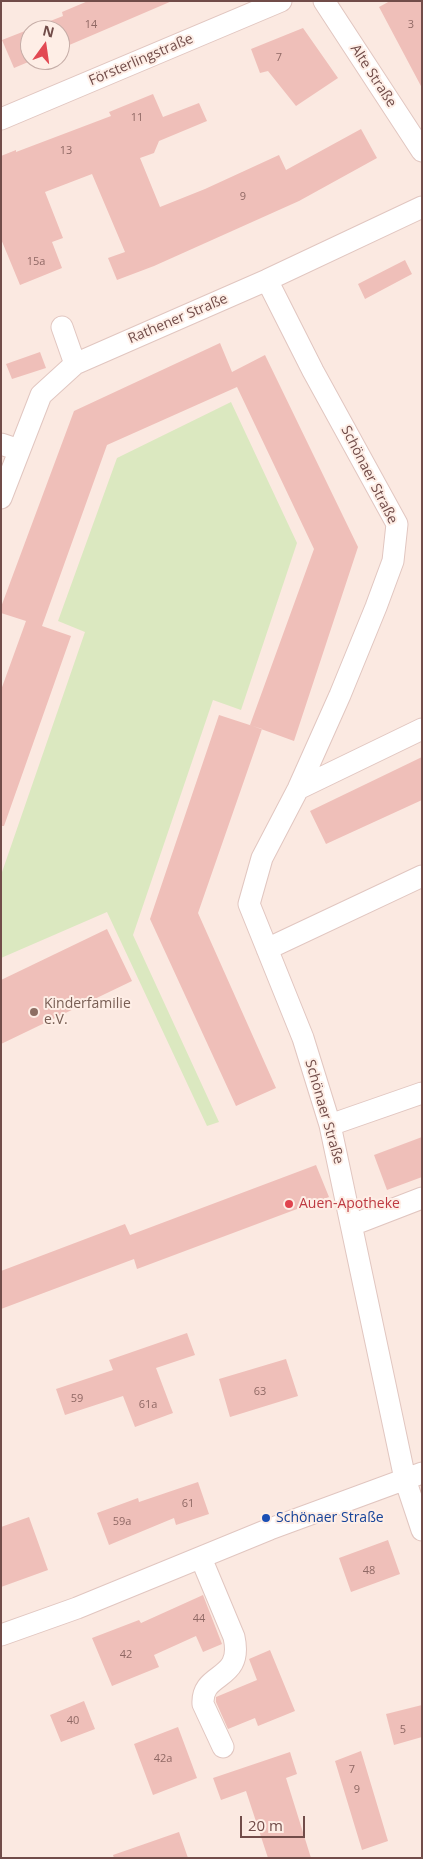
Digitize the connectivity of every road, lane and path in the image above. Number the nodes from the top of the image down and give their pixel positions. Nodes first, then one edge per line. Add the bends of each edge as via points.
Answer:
1 (281, 1) edge
2 (324, 1) edge
3 (1, 118) edge
4 (422, 151) edge
5 (422, 207) edge
6 (267, 280) junction
7 (62, 327) dead end
8 (75, 364) junction
9 (10, 447) edge
10 (1, 498) edge
11 (422, 729) edge
12 (298, 789) junction
13 (422, 876) edge
14 (267, 949) junction
15 (422, 1093) edge
16 (330, 1125) junction
17 (422, 1198) edge
18 (352, 1224) junction
19 (413, 1476) edge
20 (422, 1530) edge
21 (201, 1558) junction
22 (1, 1635) edge
23 (223, 1747) dead end

1 - 3 street, Försterlingstraße
2 - 4 street, Alte Straße
5 - 6 street, Rathener Straße
6 - 8 street, Rathener Straße
6 - 12 street, Schönaer Straße via 397,524 392,561 376,607
7 - 8 street
8 - 9 street, Rathener Straße via 41,395
9 - 10 street, Rathener Straße
11 - 12 street
12 - 14 street, Schönaer Straße via 262,858 249,904
13 - 14 street
14 - 16 street, Schönaer Straße via 303,1038
15 - 16 street
16 - 18 street, Schönaer Straße
17 - 18 street
18 - 19 street, Schönaer Straße
19 - 20 street, Schönaer Straße
19 - 21 street
21 - 22 street
21 - 23 street via 236,1649 235,1660 209,1685 202,1697 202,1704

